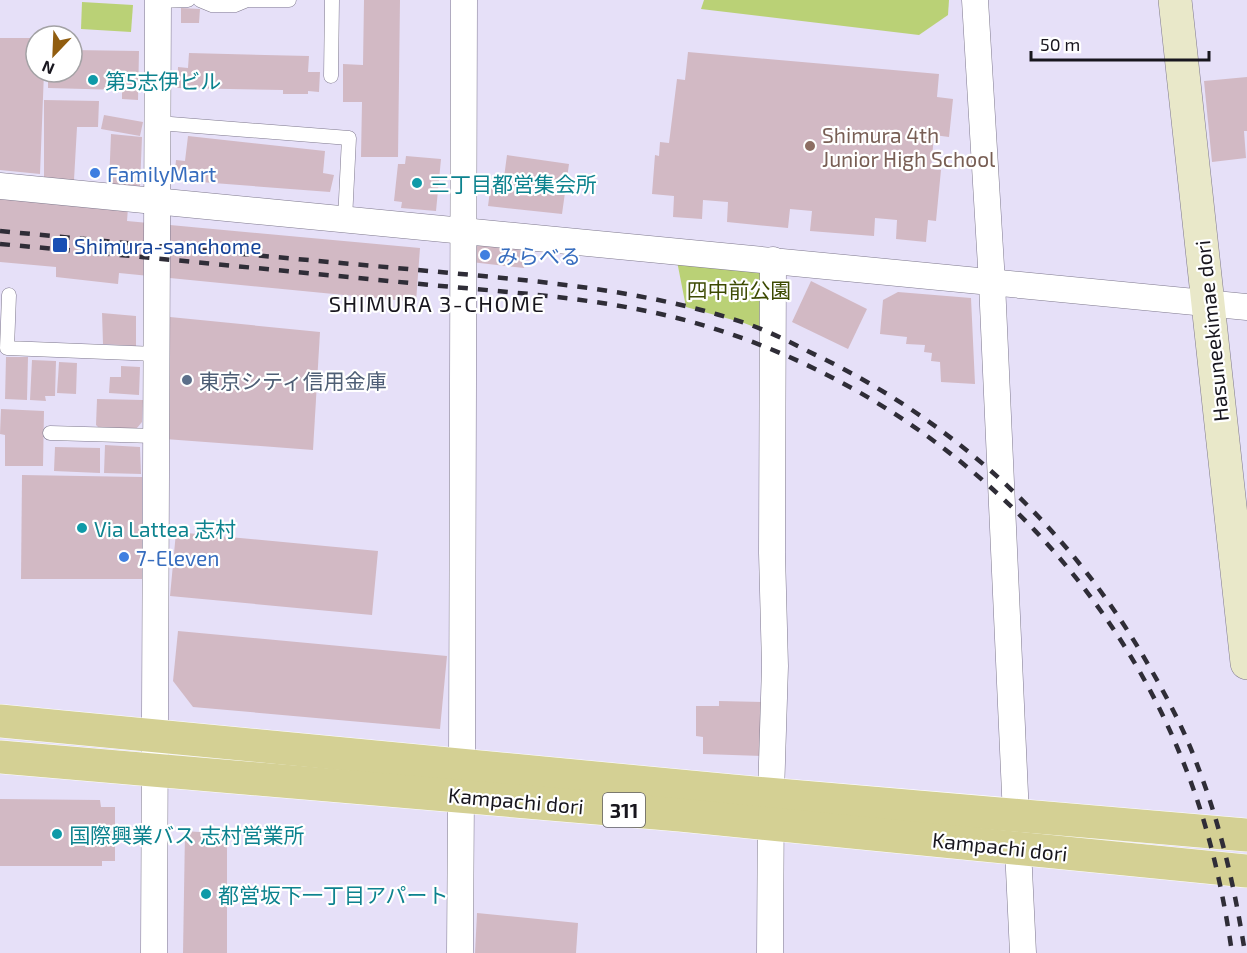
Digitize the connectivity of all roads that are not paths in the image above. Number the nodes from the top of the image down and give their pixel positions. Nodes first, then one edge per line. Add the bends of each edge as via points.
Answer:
1 (188, 0) edge
2 (200, 0) edge
3 (289, 0) edge
4 (332, 0) edge
5 (464, 0) edge
6 (975, 0) edge
7 (1175, 0) edge
8 (158, 1) edge
9 (331, 76) dead end
10 (158, 123) junction
11 (0, 186) edge
12 (157, 200) junction
13 (345, 220) junction
14 (463, 231) junction
15 (773, 260) junction
16 (992, 283) junction
17 (9, 295) dead end
18 (1208, 303) junction
19 (1247, 307) edge
20 (156, 354) junction
21 (50, 433) dead end
22 (155, 436) junction
23 (1247, 663) edge
24 (0, 721) edge
25 (154, 737) junction
26 (0, 757) edge
27 (155, 771) junction
28 (462, 780) junction
29 (771, 809) junction
30 (1016, 816) junction
31 (1247, 835) edge
32 (1018, 849) junction
33 (1247, 871) edge
34 (154, 953) edge
35 (460, 953) edge
36 (770, 953) edge
37 (1023, 953) edge

1 - 8 lane
2 - 3 lane via 212,5
4 - 9 lane
5 - 14 street
6 - 16 street
7 - 18 street, Hasuneekimae dori
8 - 10 street
10 - 12 street
10 - 13 lane via 350,138
11 - 12 street
12 - 13 street
12 - 20 street
13 - 14 street
14 - 15 street
14 - 28 street
15 - 16 street
15 - 29 street via 775,666
16 - 18 street
16 - 30 street
17 - 20 lane via 7,348
18 - 19 street
18 - 23 street, Hasuneekimae dori
20 - 22 street
21 - 22 lane
22 - 25 street
24 - 25 main road, Kampachi dori / 311
25 - 27 street
25 - 28 main road, Kampachi dori / 311
26 - 27 main road, Kampachi dori / 311
27 - 28 main road, Kampachi dori / 311
27 - 34 street
28 - 29 main road, Kampachi dori / 311
28 - 35 street
29 - 30 main road, Kampachi dori / 311
29 - 32 main road, Kampachi dori / 311 via 927,838
29 - 36 street
30 - 31 main road, Kampachi dori / 311
32 - 33 main road, Kampachi dori / 311
32 - 37 street

